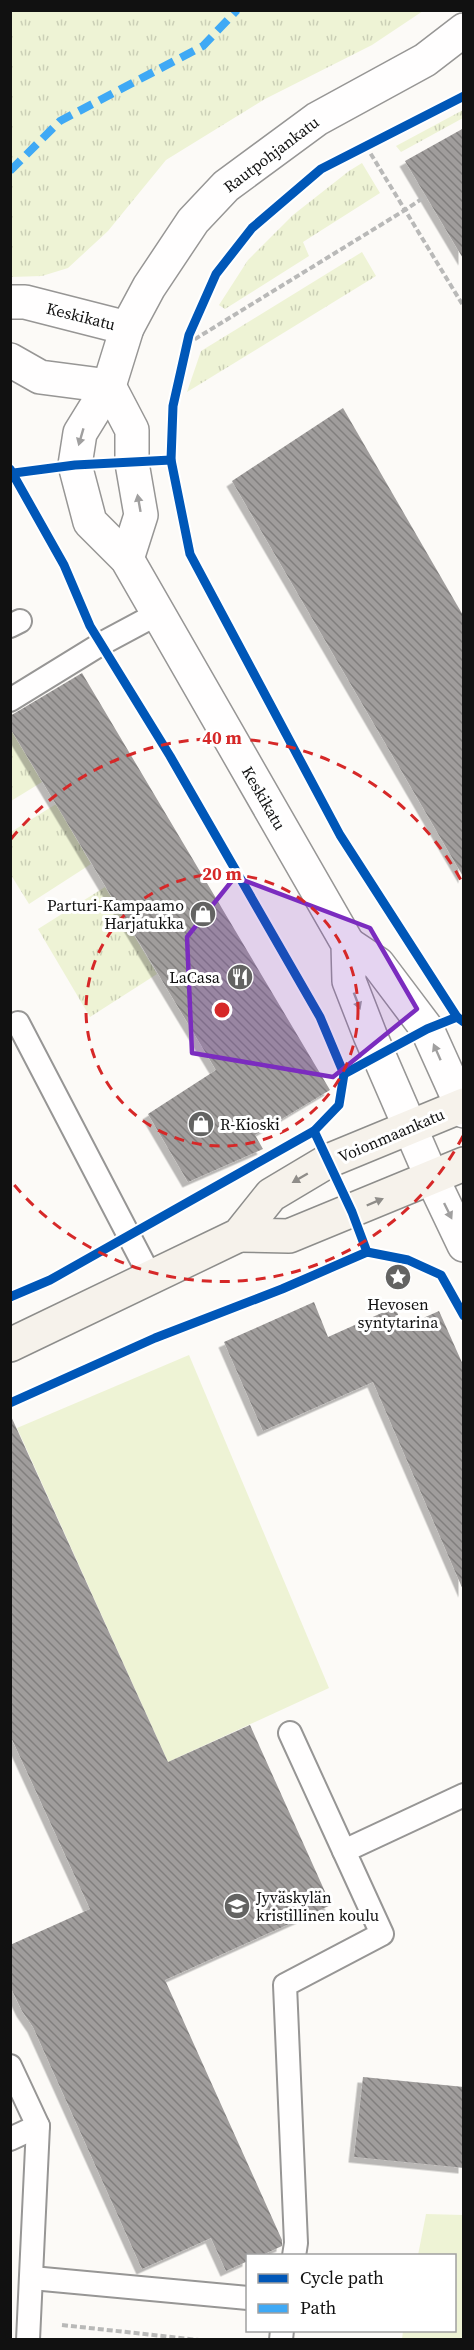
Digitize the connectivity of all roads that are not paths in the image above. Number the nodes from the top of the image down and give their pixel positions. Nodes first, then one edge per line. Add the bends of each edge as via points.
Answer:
1 (464, 30) edge
2 (10, 302) edge
3 (127, 328) junction
4 (10, 360) edge
5 (109, 386) junction
6 (127, 559) junction
7 (157, 614) junction
8 (10, 700) edge
9 (348, 944) junction
10 (18, 1023) dead end
11 (463, 1107) edge
12 (410, 1126) junction
13 (464, 1164) edge
14 (432, 1178) junction
15 (239, 1235) junction
16 (464, 1245) edge
17 (151, 1278) junction
18 (10, 1345) edge
19 (290, 1733) dead end
20 (464, 1795) edge
21 (344, 1851) junction
22 (10, 2066) edge
23 (38, 2126) junction
24 (10, 2139) edge
25 (294, 2254) edge
26 (32, 2277) junction
27 (246, 2298) edge
28 (29, 2331) edge

1 - 3 street, Rautpohjankatu via 425,60 317,119 226,186 193,221 149,286
2 - 3 street, Keskikatu via 25,302
3 - 5 street, Keskikatu
4 - 5 street via 40,377
6 -> 5 street via 141,515 132,463 132,430
5 -> 6 street, Keskikatu via 80,433 75,465 90,522
6 - 7 street, Keskikatu
7 - 8 lane
7 - 9 street, Keskikatu
11 -> 9 street, Keskikatu via 427,1029 378,964
9 -> 12 street, Keskikatu via 350,981
10 - 17 lane
11 - 12 main road, Voionmaankatu
12 - 14 street, Keskikatu
12 -> 15 main road, Voionmaankatu via 328,1161 271,1195
13 - 14 main road, Voionmaankatu
15 -> 14 main road, Voionmaankatu via 289,1236
14 -> 16 street, Keskikatu
15 - 17 main road, Voionmaankatu
17 - 18 main road, Voionmaankatu
19 - 21 lane
20 - 21 lane
21 - 25 lane via 382,1934 285,1985
22 - 23 lane
23 - 24 lane
23 - 26 lane
26 - 27 lane
26 - 28 lane

